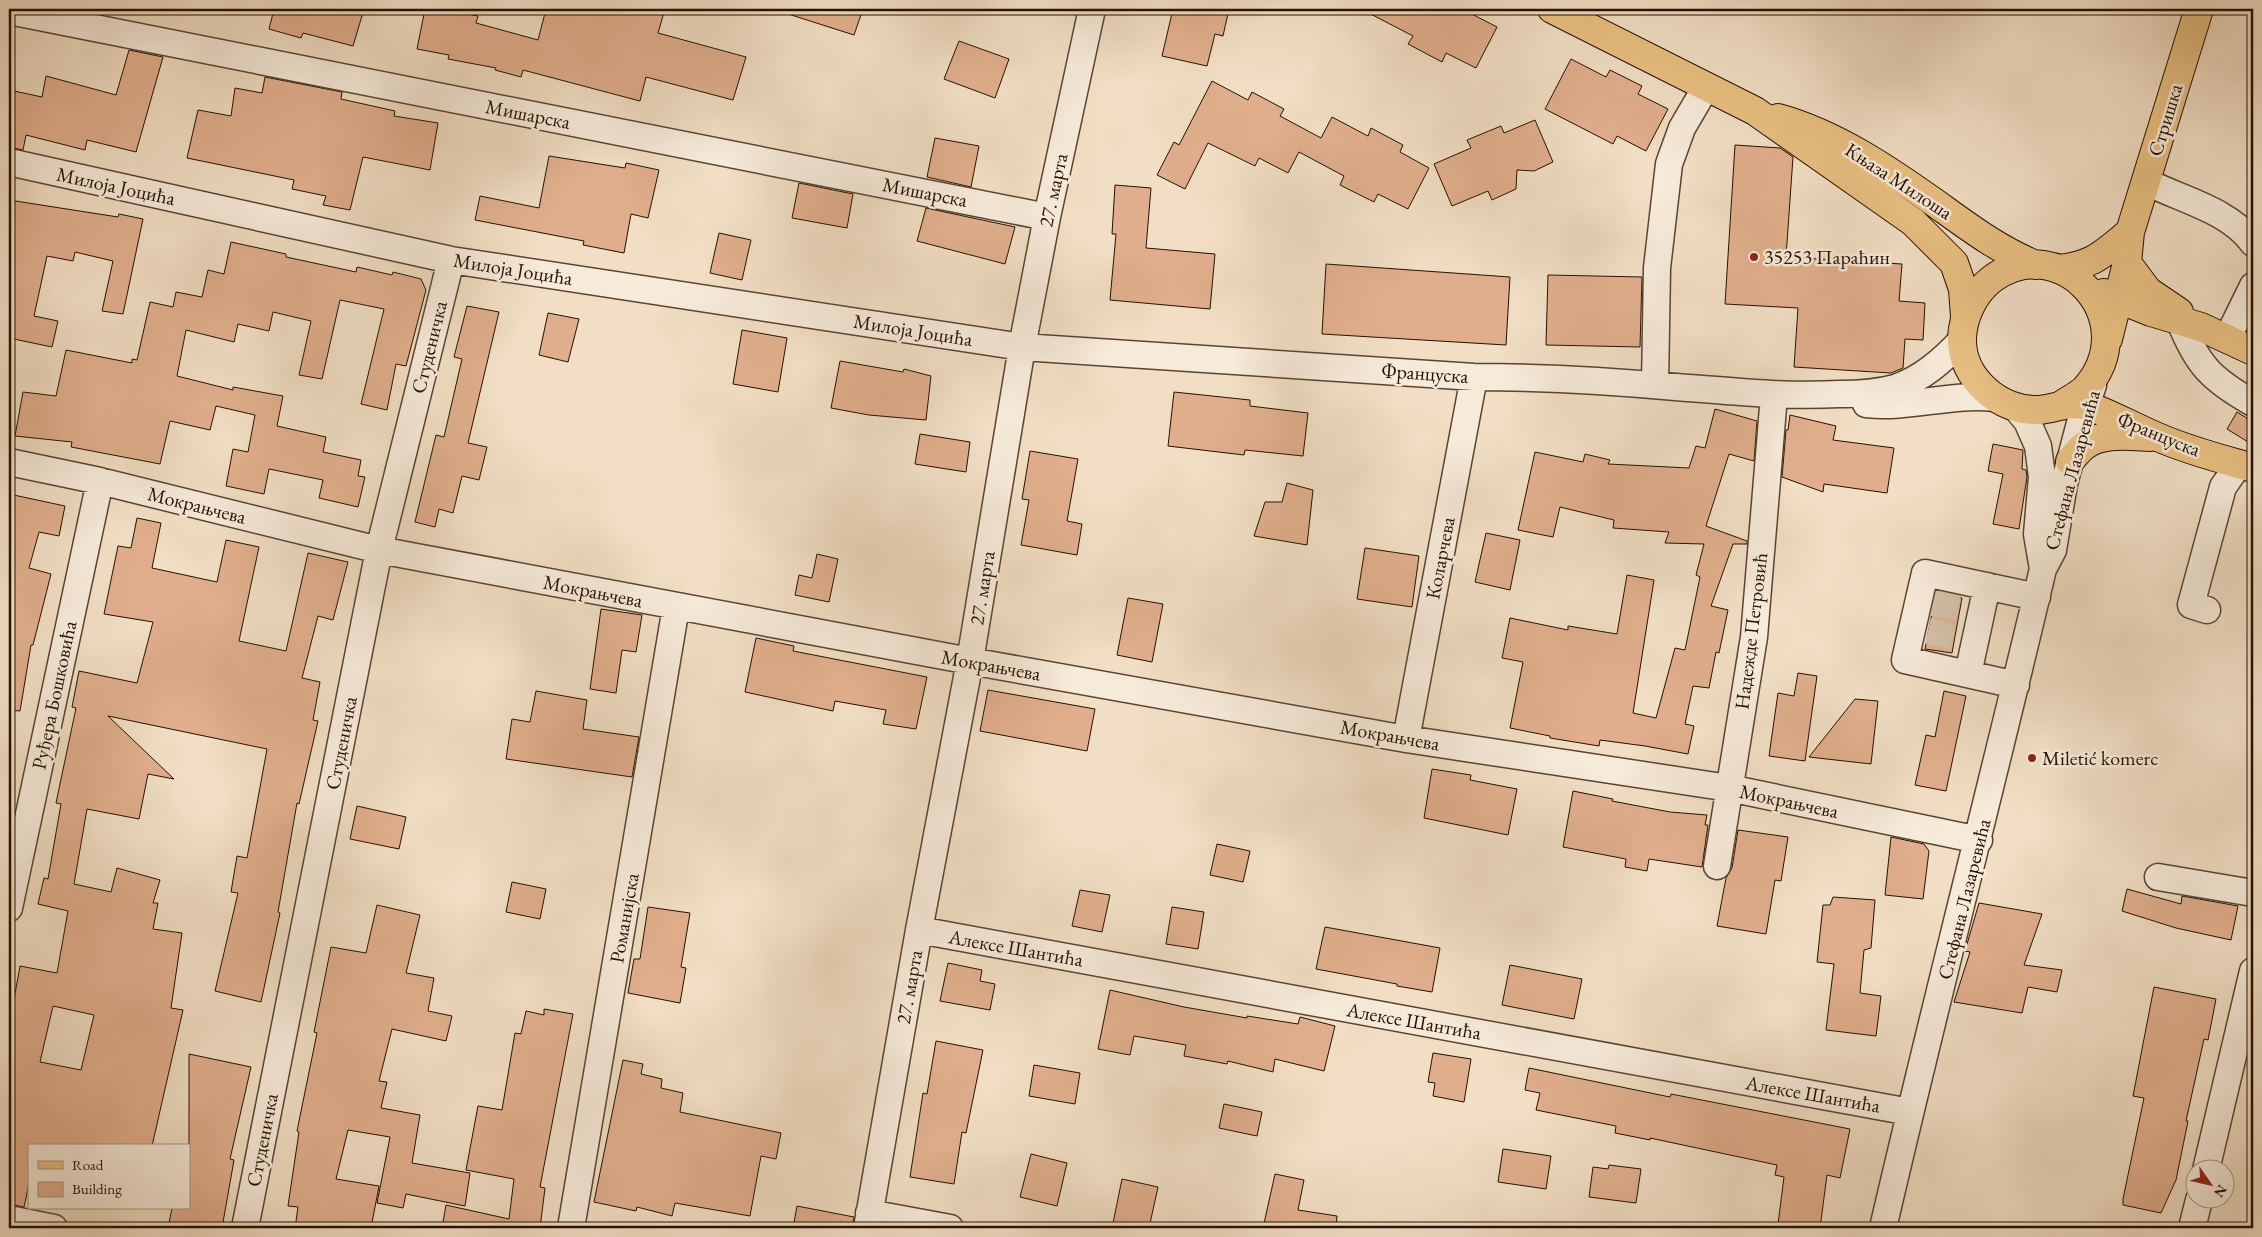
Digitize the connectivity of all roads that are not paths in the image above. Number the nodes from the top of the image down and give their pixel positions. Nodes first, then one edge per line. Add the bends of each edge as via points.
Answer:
1 (1092, 9) edge
2 (1552, 9) edge
3 (2199, 9) edge
4 (9, 11) edge
5 (1706, 87) junction
6 (1754, 111) junction
7 (9, 162) edge
8 (2147, 182) junction
9 (1048, 217) junction
10 (2130, 232) junction
11 (2253, 243) edge
12 (451, 260) junction
13 (2127, 263) junction
14 (2058, 272) junction
15 (2253, 286) edge
16 (2119, 300) junction
17 (2190, 324) junction
18 (1964, 328) junction
19 (2227, 340) junction
20 (1022, 347) junction
21 (2253, 351) edge
22 (2102, 359) junction
23 (1474, 377) junction
24 (1655, 385) junction
25 (1774, 395) junction
26 (1829, 395) junction
27 (2006, 403) junction
28 (2253, 403) edge
29 (2074, 405) junction
30 (2158, 438) junction
31 (2070, 461) junction
32 (9, 462) edge
33 (2246, 466) edge
34 (100, 481) junction
35 (379, 550) junction
36 (2043, 569) junction
37 (1988, 586) junction
38 (2037, 597) junction
39 (676, 607) junction
40 (2207, 610) dead end
41 (1967, 635) junction
42 (970, 661) junction
43 (2016, 685) junction
44 (1406, 739) junction
45 (1729, 788) junction
46 (1979, 840) junction
47 (1717, 866) dead end
48 (2158, 878) dead end
49 (2253, 894) edge
50 (9, 908) edge
51 (919, 930) junction
52 (2253, 971) edge
53 (1910, 1112) junction
54 (2208, 1160) edge
55 (2196, 1210) edge
56 (9, 1219) edge
57 (868, 1220) edge
58 (54, 1228) edge
59 (244, 1228) edge
60 (571, 1228) edge
61 (950, 1228) edge
62 (1883, 1228) edge
63 (2192, 1228) edge

1 - 9 street, 27. марта
2 - 5 main road, Књаза Милоша
3 - 8 main road, Стришка
4 - 9 street, Мишарска
5 - 6 main road, Књаза Милоша
5 - 24 street via 1682,128 1669,164 1657,268
6 - 14 main road, Књаза Милоша via 1801,124 1847,147 2011,255
6 - 18 main road, Књаза Милоша via 1908,218 1934,240 1959,272
7 - 12 street, Милоја Јоцића
8 - 10 main road, Стришка
8 - 11 street via 2229,220
9 - 20 street, 27. марта
10 - 13 main road, Стришка
10 - 14 main road via 2094,260
12 - 20 street, Милоја Јоцића
12 - 35 street, Студеничка
13 - 16 main road, Стришка
13 - 17 main road via 2148,291
14 - 16 main road, Књаза Милоша
14 - 18 main road via 2013,269 1992,279 1976,296
14 - 22 main road via 2096,300 2105,322
15 - 19 street
16 - 17 main road, Књаза Милоша
16 - 22 main road, Стришка
17 - 19 main road, Књаза Милоша
17 - 28 street via 2195,356 2208,371
18 - 26 street, Француска via 1938,364 1915,379 1871,393
18 - 27 main road via 1967,363 1978,383
19 - 21 main road, Књаза Милоша
20 - 23 street, Француска
20 - 42 street, 27. марта
22 - 29 main road
23 - 24 street, Француска
23 - 44 street, Коларчева
24 - 25 street, Француска
25 - 26 street, Француска
25 - 45 street, Надежде Петровић via 1754,638
26 - 27 street, Француска via 1849,402 1876,405 1915,404 1958,396
27 - 29 main road via 2039,410
27 - 36 street, Стефана Лазаревића via 2027,421 2038,446 2042,477 2037,534
29 - 30 main road, Француска via 2112,415
29 - 31 street, Стефана Лазаревића
30 - 31 main road via 2113,436 2095,439
30 - 33 main road, Француска
31 - 36 street, Стефана Лазаревића via 2054,550
32 - 34 street, Мокрањчева
33 - 40 street via 2223,487 2191,605
34 - 35 street, Мокрањчева
34 - 50 street, Руђера Бошковића
35 - 39 street, Мокрањчева
35 - 59 street, Студеничка
36 - 38 street, Стефана Лазаревића
37 - 38 street
37 - 41 street
37 - 41 street via 1925,573 1922,622 1905,660
38 - 43 street, Стефана Лазаревића
39 - 42 street, Мокрањчева
39 - 60 street, Романијска
41 - 43 street
42 - 44 street, Мокрањчева
42 - 51 street, 27. марта
43 - 46 street, Стефана Лазаревића
44 - 45 street, Мокрањчева
45 - 46 street, Мокрањчева
45 - 47 street, Надежде Петровић
46 - 53 street, Стефана Лазаревића
48 - 49 street
51 - 53 street, Алексе Шантића
51 - 57 street, 27. марта
52 - 54 street
53 - 62 street, Стефана Лазаревића
55 - 63 street
56 - 58 street
57 - 61 street

